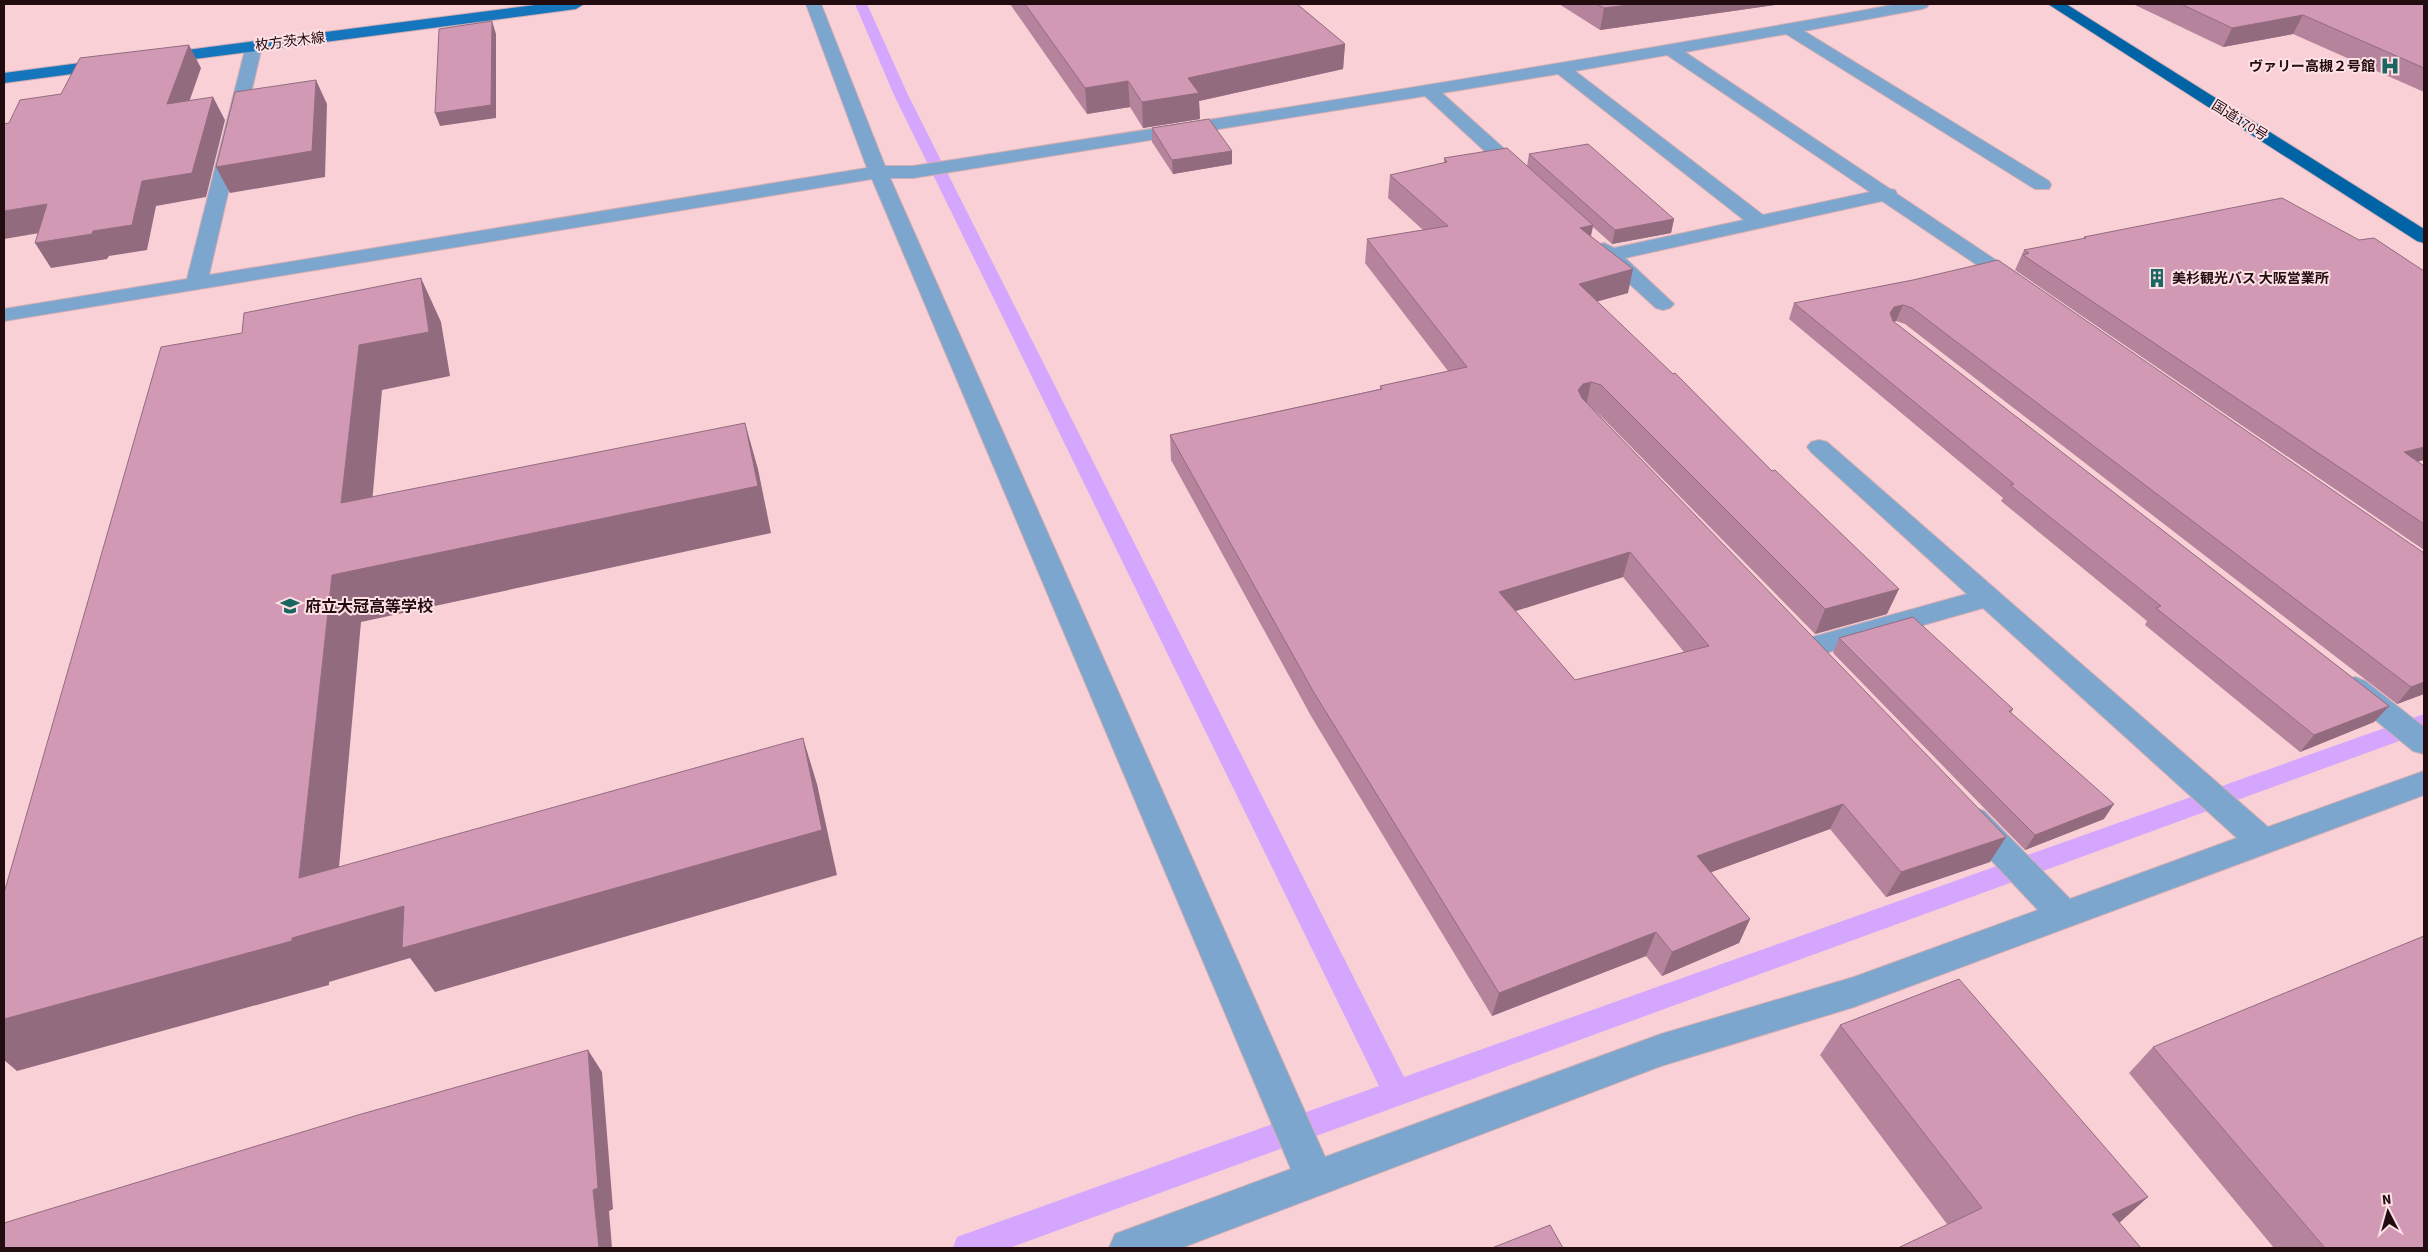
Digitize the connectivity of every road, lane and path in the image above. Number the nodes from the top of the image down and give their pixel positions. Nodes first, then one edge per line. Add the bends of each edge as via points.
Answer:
1 (576, 4) edge
2 (812, 4) edge
3 (1922, 4) edge
4 (2056, 4) edge
5 (1790, 29) junction
6 (254, 46) junction
7 (1671, 50) junction
8 (1561, 68) junction
9 (4, 78) edge
10 (1429, 90) junction
11 (878, 172) junction
12 (2042, 186) dead end
13 (1537, 189) edge
14 (1888, 194) junction
15 (1760, 222) junction
16 (1588, 235) edge
17 (2424, 237) edge
18 (1609, 255) junction
19 (197, 282) junction
20 (2031, 293) edge
21 (1663, 304) dead end
22 (4, 315) edge
23 (1819, 447) dead end
24 (1988, 597) junction
25 (1788, 627) edge
26 (1808, 648) junction
27 (1829, 670) edge
28 (2339, 676) edge
29 (2424, 742) edge
30 (2424, 783) edge
31 (1953, 800) edge
32 (2262, 841) junction
33 (2064, 915) junction
34 (1315, 1179) junction
35 (1129, 1248) edge

1 - 6 main road, 枚方茨木線
2 - 11 street
3 - 5 street
4 - 17 highway, 国道170号
5 - 7 street
5 - 12 street
6 - 9 main road, 枚方茨木線
6 - 19 street
7 - 8 street
7 - 14 street
8 - 10 street
8 - 15 street
10 - 11 street via 913,172
10 - 13 street
11 - 19 street
11 - 34 street
14 - 15 street
14 - 20 street
15 - 18 street
16 - 18 street
18 - 21 street
19 - 22 street
23 - 24 street
24 - 26 street
24 - 32 street
25 - 26 street
26 - 27 street
28 - 29 street
30 - 32 street
31 - 33 street
32 - 33 street
33 - 34 street via 1854,992 1661,1050
34 - 35 street

